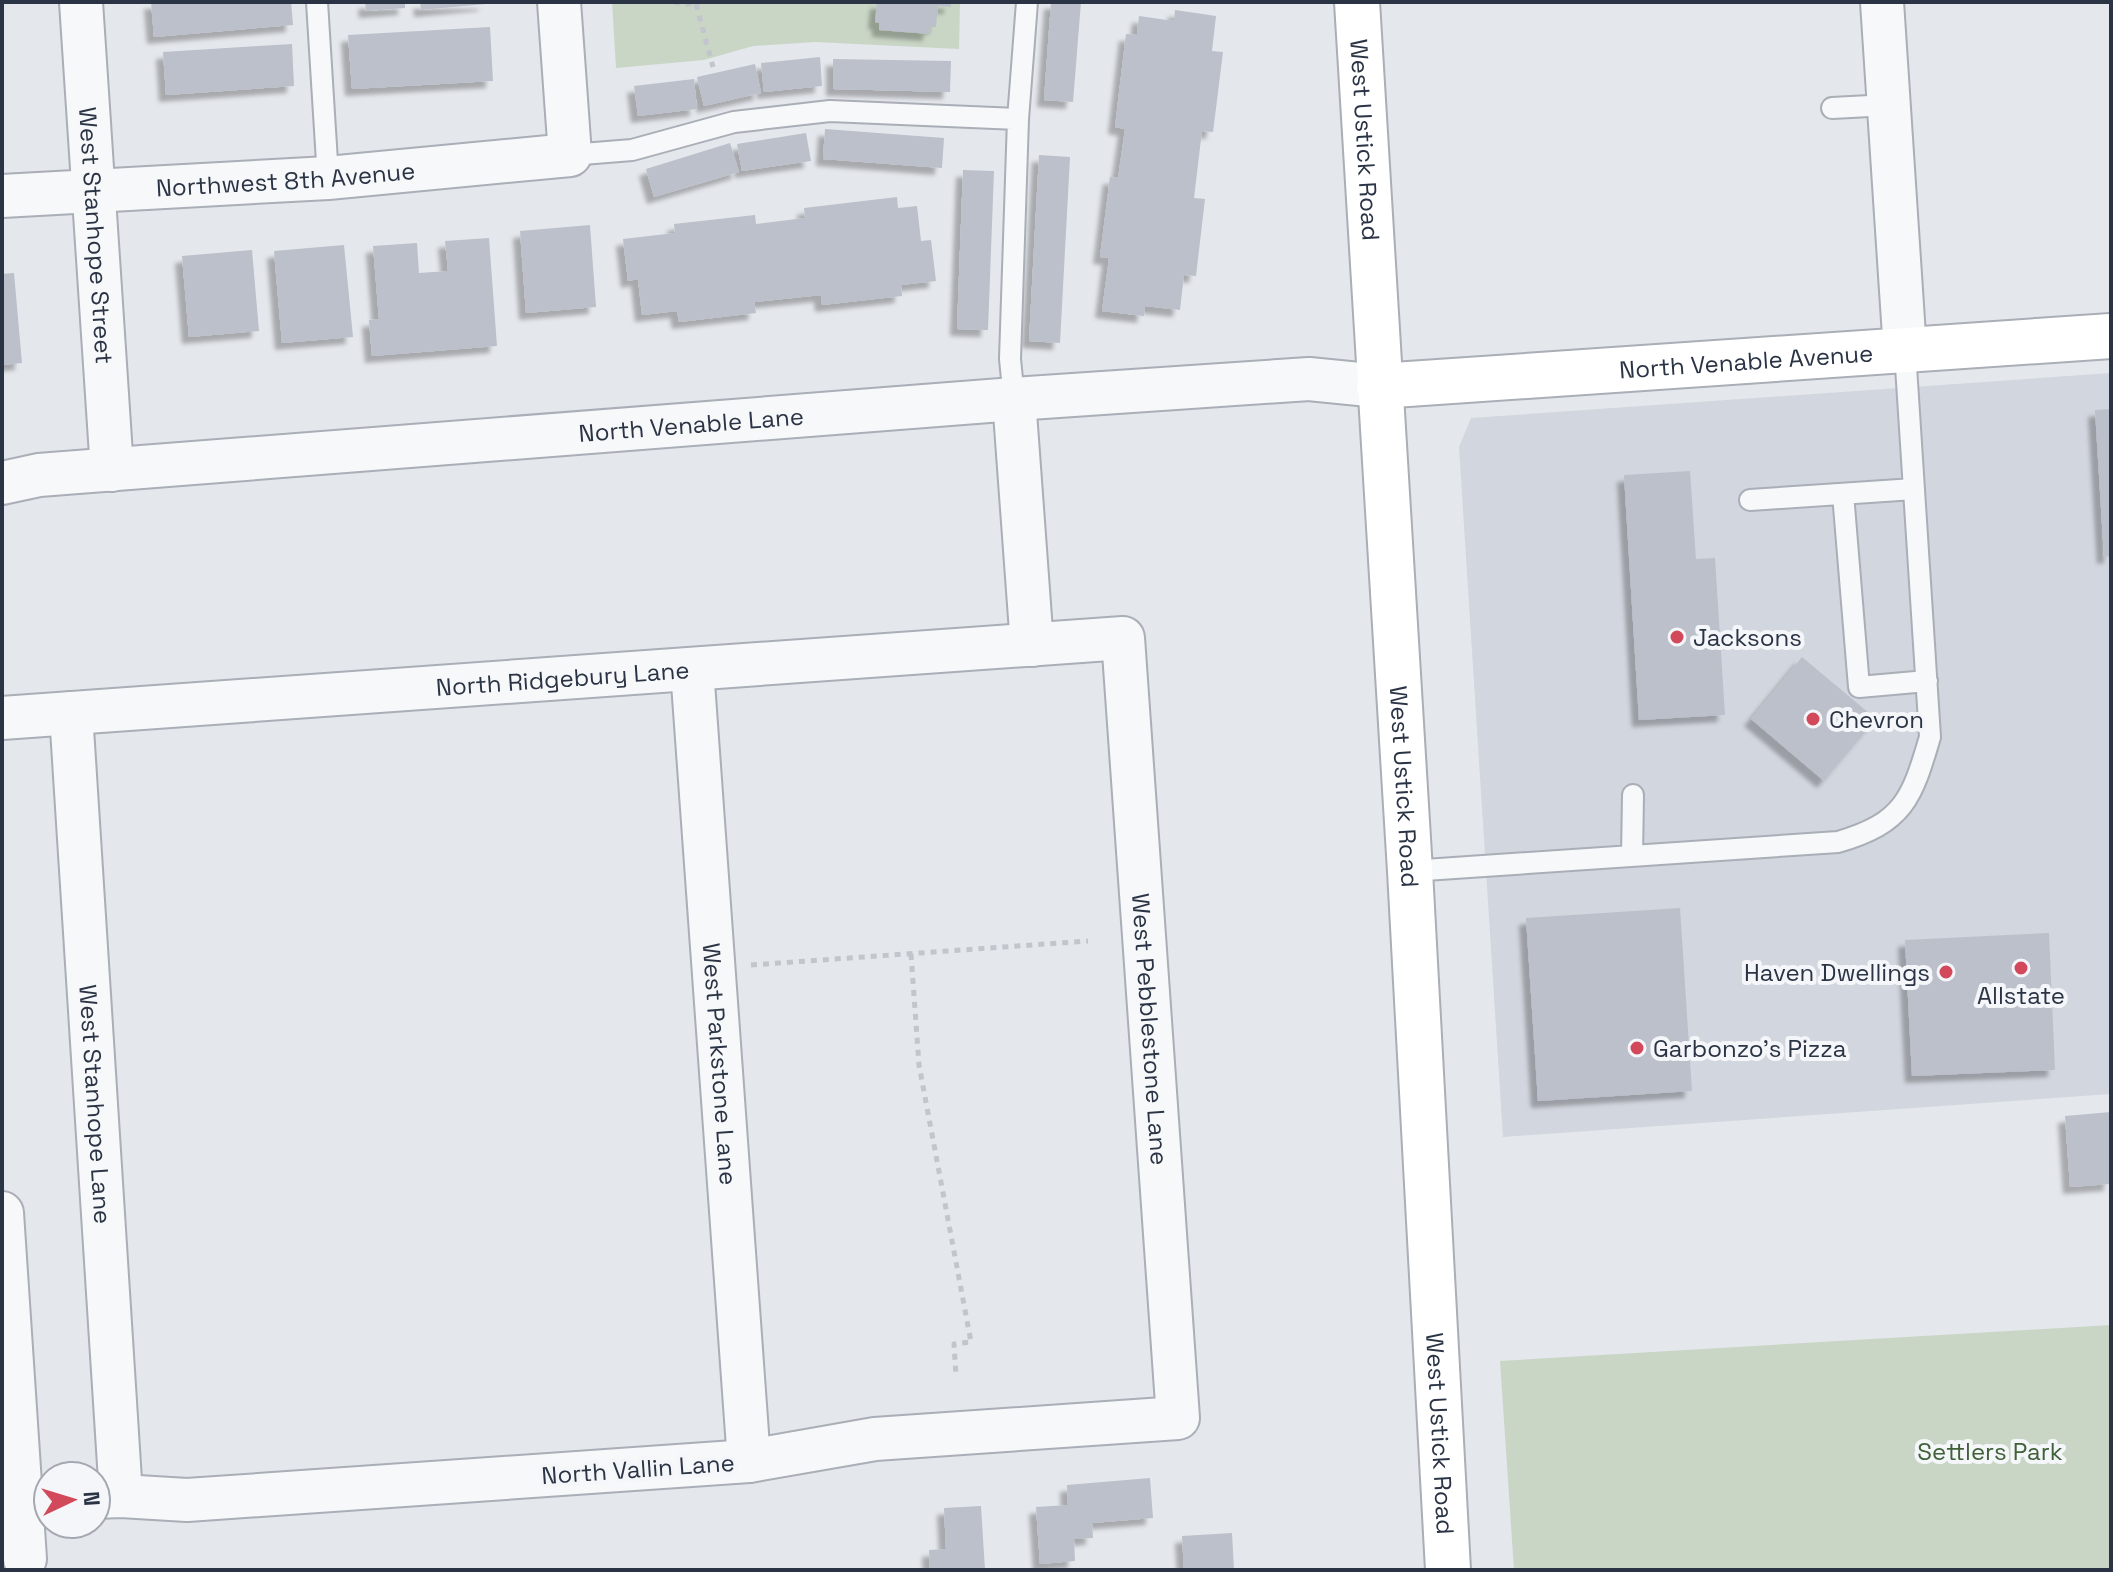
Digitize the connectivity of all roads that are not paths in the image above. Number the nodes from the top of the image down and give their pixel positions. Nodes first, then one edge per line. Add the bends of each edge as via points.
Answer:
1 (81, 2) edge
2 (317, 2) edge
3 (559, 2) edge
4 (1027, 2) edge
5 (1357, 2) edge
6 (1882, 2) edge
7 (1889, 105) junction
8 (1832, 108) dead end
9 (1018, 119) junction
10 (570, 155) junction
11 (328, 178) junction
12 (93, 189) junction
13 (2, 196) edge
14 (2111, 336) edge
15 (1905, 351) junction
16 (1379, 386) junction
17 (1014, 399) junction
18 (112, 470) junction
19 (2, 483) edge
20 (1914, 489) junction
21 (1843, 494) junction
22 (1750, 500) dead end
23 (1123, 638) joint
24 (1032, 645) junction
25 (692, 669) junction
26 (1927, 681) junction
27 (71, 713) junction
28 (2, 718) edge
29 (1633, 795) dead end
30 (1632, 856) junction
31 (1410, 871) junction
32 (2, 1213) edge
33 (1178, 1418) joint
34 (107, 1460) edge
35 (749, 1461) junction
36 (32, 1482) edge
37 (112, 1496) edge
38 (32, 1513) edge
39 (25, 1559) dead end
40 (1448, 1570) edge

1 - 12 street, West Stanhope Street
2 - 11 lane
3 - 10 street
4 - 9 lane
5 - 16 main road, West Ustick Road
6 - 7 street
7 - 8 lane
7 - 15 street
9 - 10 lane via 830,111 734,122 632,150
9 - 17 lane via 1010,359
10 - 11 street, Northwest 8th Avenue
11 - 12 street, Northwest 8th Avenue
12 - 13 street, Northwest 8th Avenue
12 - 18 street, West Stanhope Street
14 - 15 main road, North Venable Avenue
15 - 16 main road, North Venable Avenue
15 - 20 lane
16 - 17 street, North Venable Lane via 1309,379
16 - 31 main road, West Ustick Road
17 - 18 street, North Venable Lane
17 - 24 street
18 - 19 street, North Venable Lane
20 - 21 lane
20 - 26 lane
21 - 22 lane
21 - 26 lane via 1859,687
23 - 24 street, North Ridgebury Lane
23 - 33 street, West Pebblestone Lane
24 - 25 street, North Ridgebury Lane
25 - 27 street, North Ridgebury Lane
25 - 35 street, West Parkstone Lane
26 - 30 lane via 1930,737 1915,787 1898,812 1860,836 1838,842
27 - 28 street, North Ridgebury Lane
27 - 34 street, West Stanhope Lane
29 - 30 lane
30 - 31 lane
31 - 40 main road, West Ustick Road
32 - 36 street
33 - 35 street, North Vallin Lane via 875,1439
35 - 37 street, North Vallin Lane via 187,1500
38 - 39 street

